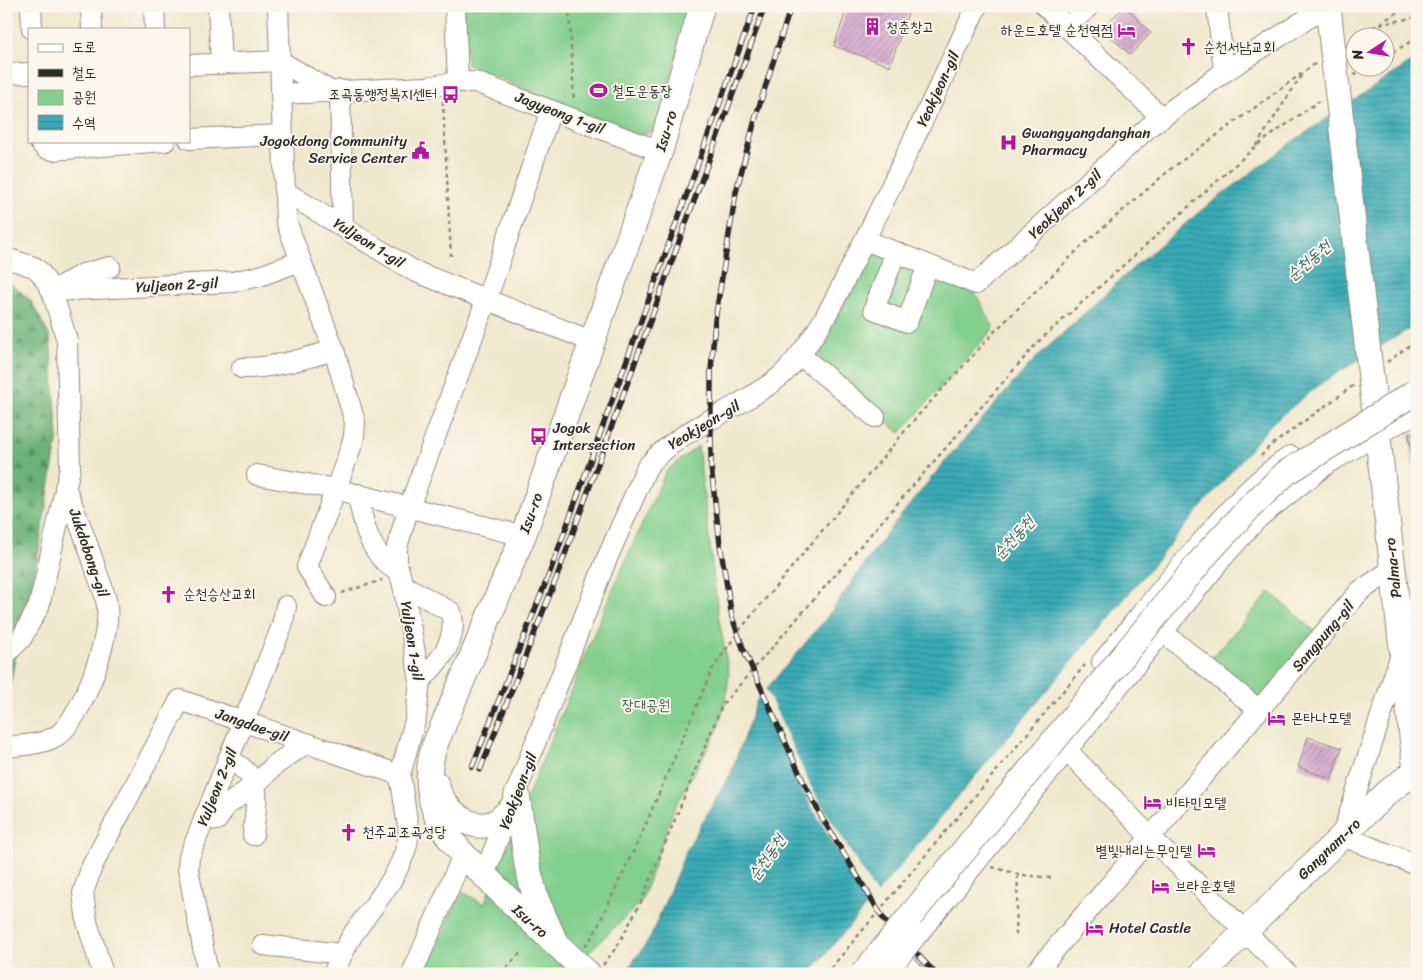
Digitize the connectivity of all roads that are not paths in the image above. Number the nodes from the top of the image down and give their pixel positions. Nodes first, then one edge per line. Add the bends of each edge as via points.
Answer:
1 (31, 6) edge
2 (91, 6) edge
3 (154, 6) edge
4 (218, 6) edge
5 (278, 6) edge
6 (455, 6) edge
7 (702, 6) edge
8 (977, 6) edge
9 (1045, 6) edge
10 (1089, 6) edge
11 (1217, 6) edge
12 (1328, 6) edge
13 (32, 28) edge
14 (92, 28) edge
15 (155, 28) edge
16 (1067, 28) junction
17 (280, 61) junction
18 (221, 64) junction
19 (190, 65) edge
20 (1224, 72) junction
21 (28, 73) edge
22 (6, 74) edge
23 (451, 83) junction
24 (335, 91) junction
25 (281, 94) junction
26 (551, 110) junction
27 (1162, 118) junction
28 (281, 135) junction
29 (190, 139) edge
30 (162, 142) edge
31 (98, 144) edge
32 (42, 145) edge
33 (660, 151) junction
34 (284, 191) junction
35 (343, 227) junction
36 (865, 240) junction
37 (896, 252) junction
38 (6, 258) edge
39 (300, 261) junction
40 (928, 265) junction
41 (110, 267) dead end
42 (52, 291) junction
43 (486, 301) junction
44 (591, 342) junction
45 (334, 350) junction
46 (800, 355) junction
47 (242, 368) dead end
48 (1417, 380) edge
49 (1417, 391) edge
50 (1373, 395) junction
51 (1417, 399) edge
52 (1417, 412) edge
53 (875, 416) dead end
54 (1378, 436) junction
55 (257, 475) dead end
56 (65, 486) junction
57 (335, 489) junction
58 (358, 494) junction
59 (409, 508) junction
60 (523, 536) junction
61 (1393, 569) junction
62 (401, 578) junction
63 (326, 597) road end
64 (286, 606) dead end
65 (1145, 609) junction
66 (1164, 633) junction
67 (6, 654) edge
68 (1409, 657) edge
69 (420, 681) junction
70 (1260, 710) junction
71 (242, 722) junction
72 (1047, 730) junction
73 (305, 744) junction
74 (6, 747) edge
75 (434, 747) junction
76 (1067, 750) junction
77 (228, 759) junction
78 (1416, 773) edge
79 (400, 775) junction
80 (255, 784) junction
81 (514, 801) junction
82 (205, 816) junction
83 (253, 835) dead end
84 (1342, 836) junction
85 (1151, 838) junction
86 (463, 855) junction
87 (1417, 865) edge
88 (484, 875) junction
89 (1245, 931) junction
90 (918, 934) junction
91 (556, 944) junction
92 (263, 945) dead end
93 (342, 954) junction
94 (899, 958) junction
95 (587, 967) edge
96 (211, 970) edge
97 (103, 974) edge
98 (333, 974) edge
99 (412, 974) edge
100 (852, 974) edge
101 (863, 974) edge
102 (872, 974) edge
103 (885, 974) edge
104 (915, 974) edge
105 (1034, 974) edge
106 (1202, 974) edge
107 (1288, 974) edge

1 - 13 street
2 - 14 street
3 - 15 street
4 - 18 street
5 - 17 street
6 - 23 street
7 - 33 main road, Isu-ro
8 - 36 street, Yeokjeon-gil
9 - 16 street
10 - 16 street
11 - 20 street
12 - 20 street, Yeokjeon 2-gil
12 - 50 main road, Palma-ro, bridge via 1339,64
16 - 27 street
17 - 18 street
17 - 24 street
17 - 25 street
18 - 19 street
20 - 27 street, Yeokjeon 2-gil
21 - 22 street
23 - 24 street, Jagyeong 1-gil
23 - 26 street, Jagyeong 1-gil via 488,85
24 - 25 street, Jagyeong 1-gil
24 - 35 street
25 - 28 street
26 - 33 street, Jagyeong 1-gil
26 - 43 street, Yuljeon 1-gil
27 - 40 street, Yeokjeon 2-gil via 976,284
28 - 29 street
28 - 34 street
30 - 31 street
31 - 32 street via 53,150
33 - 44 main road, Isu-ro
34 - 35 street, Yuljeon 1-gil
34 - 39 street via 286,221
35 - 43 street, Yuljeon 1-gil via 414,271
36 - 37 street, Yeokjeon 2-gil
36 - 46 street, Yeokjeon-gil via 829,311
37 - 40 street, Yeokjeon 2-gil
37 - 40 street via 874,309 898,319 906,322
38 - 42 street, Jukdobong-gil via 34,267
39 - 42 street, Yuljeon 2-gil via 260,276 232,282
39 - 45 street
41 - 42 street via 82,274
42 - 56 street, Jukdobong-gil via 67,340 70,468
43 - 44 street
43 - 59 street, Yuljeon 1-gil
44 - 60 main road, Isu-ro
45 - 47 street via 302,359
45 - 57 street via 355,422 354,437
46 - 53 street
46 - 81 street, Yeokjeon-gil via 767,387 677,440 647,467 605,563
48 - 50 street
49 - 101 main road, bridge via 1286,473 1253,504 1203,558
50 - 54 main road, Palma-ro
50 - 65 street via 1288,457 1238,500
51 - 102 main road via 1296,475 1256,509 1214,555
52 - 54 street
54 - 61 main road, Palma-ro
54 - 66 street via 1328,463 1258,518
55 - 57 street
56 - 67 street, Jukdobong-gil via 61,517 39,606 21,640
56 - 74 street, Jukdobong-gil via 101,584 107,605 108,630 94,675 59,734 43,742
57 - 58 street
57 - 63 street via 307,567
58 - 59 street
58 - 62 street via 363,523 375,551
59 - 60 street
59 - 62 street, Yuljeon 1-gil via 397,547
60 - 75 main road, Isu-ro
61 - 68 main road, Palma-ro
61 - 70 street, Sangpung-gil via 1360,591
62 - 69 street, Yuljeon 1-gil
62 - 69 street via 451,612 454,624 444,653
64 - 71 street, Yuljeon 2-gil via 282,626
65 - 66 street
65 - 72 street
66 - 70 street
66 - 76 street
68 - 78 main road, Palma-ro
68 - 84 street
69 - 79 street, Yuljeon 1-gil via 416,717
70 - 85 street, Sangpung-gil
71 - 73 street, Jangdae-gil
71 - 77 street, Yuljeon 2-gil
71 - 97 street, Jangdae-gil via 180,700 83,887 87,922
72 - 76 street
72 - 90 street via 900,912 911,933
73 - 79 street, Jangdae-gil
73 - 80 street
75 - 81 main road via 434,773 441,798 470,825 496,823
75 - 86 main road, Isu-ro via 428,778 432,801 442,825
76 - 85 street
76 - 90 street
77 - 80 street via 246,770
77 - 82 street, Yuljeon 2-gil
78 - 84 main road, Gangnam-ro via 1388,792
79 - 93 street via 409,833 406,853
80 - 82 street via 226,806 217,820
80 - 83 street
81 - 88 street, Yeokjeon-gil
81 - 91 main road via 536,899
82 - 96 street, Yuljeon 2-gil via 189,857 188,869
84 - 87 street
84 - 89 main road, Gangnam-ro
85 - 89 street
85 - 105 street, Sangpung-gil
86 - 88 main road, Isu-ro
86 - 99 street
88 - 91 main road, Isu-ro via 512,906
89 - 106 main road, Gangnam-ro
89 - 107 street
90 - 94 street, bridge
91 - 95 main road, Isu-ro
92 - 93 street
93 - 98 street
94 - 103 street, bridge
94 - 104 street
100 - 103 street via 870,954 884,967

